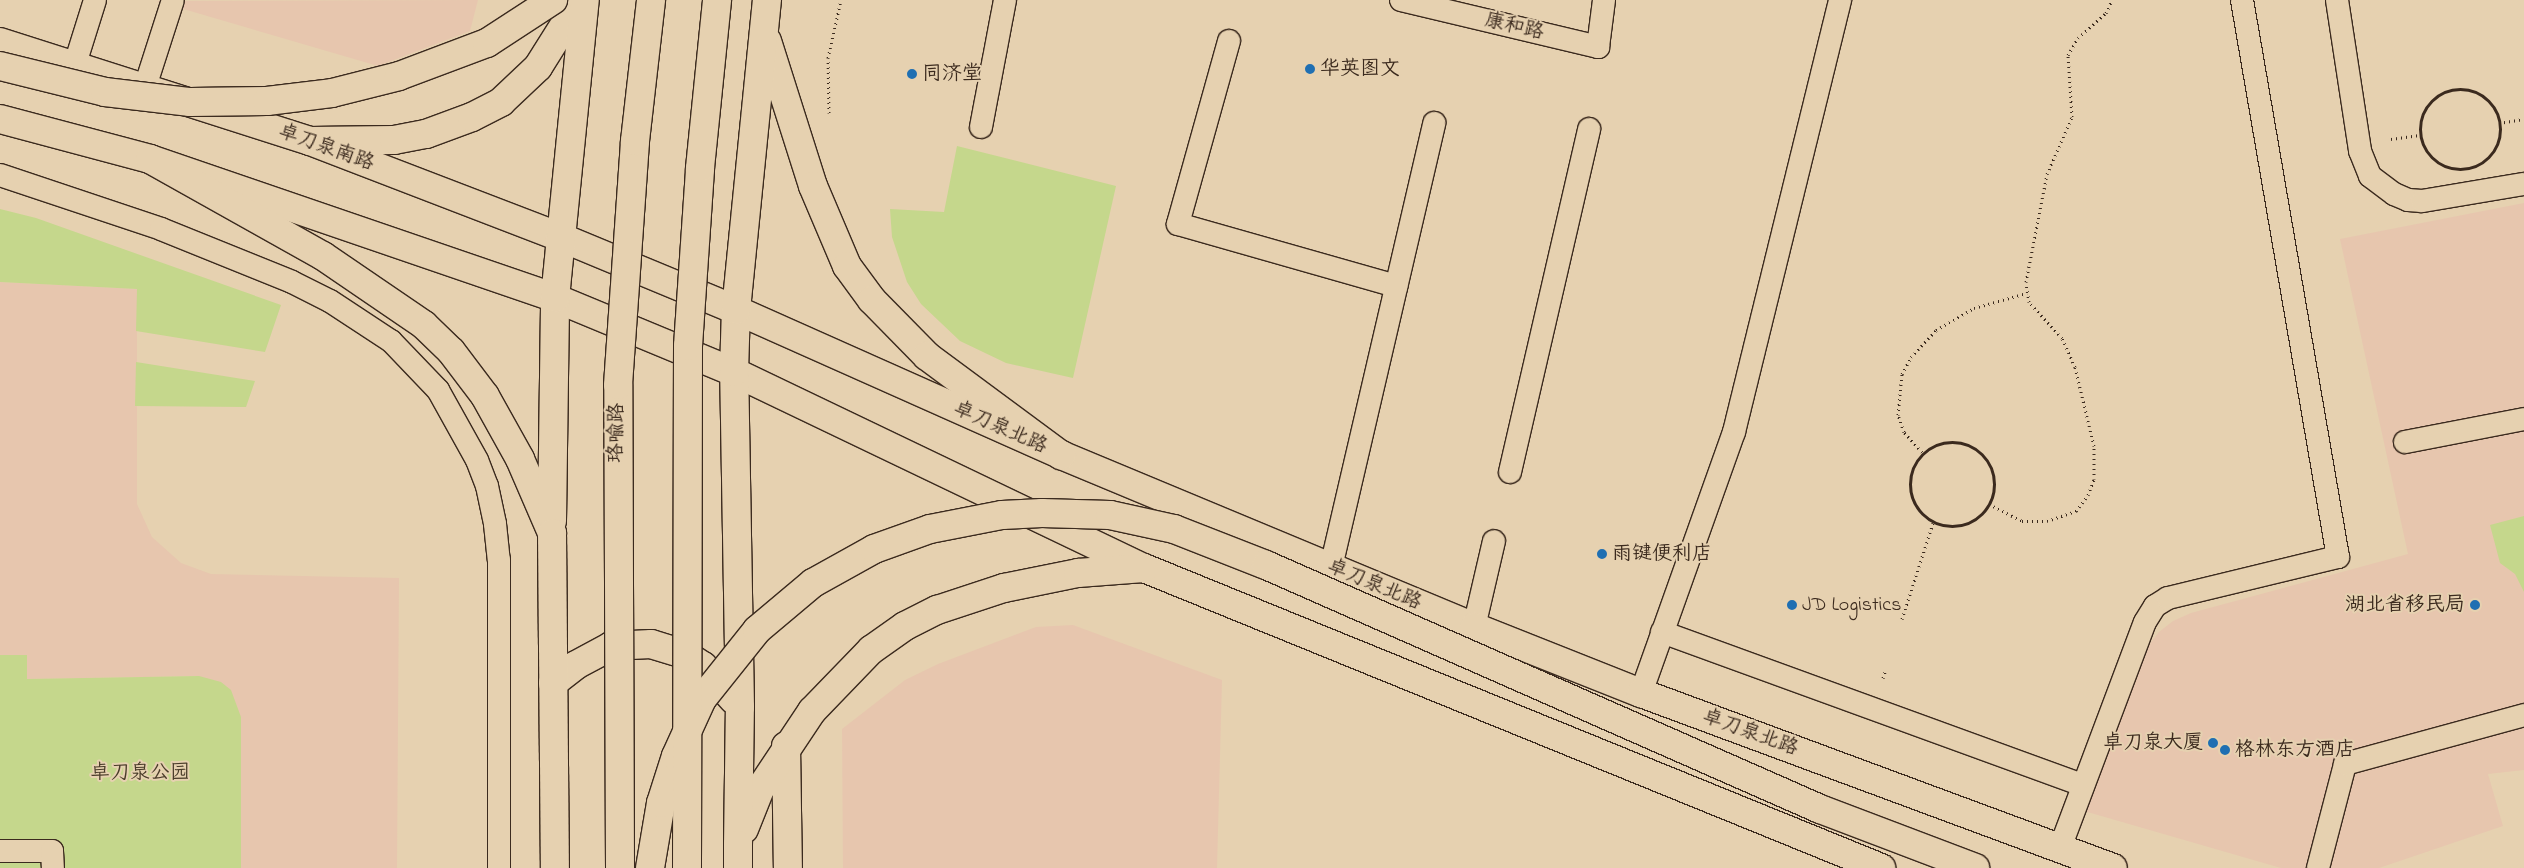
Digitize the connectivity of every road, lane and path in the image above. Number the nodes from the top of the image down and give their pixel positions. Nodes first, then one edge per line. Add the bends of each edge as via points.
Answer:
1 (95, 0) edge
2 (173, 0) edge
3 (553, 0) edge
4 (580, 0) edge
5 (585, 0) edge
6 (650, 0) edge
7 (717, 0) edge
8 (840, 0) edge
9 (1006, 0) edge
10 (1401, 0) edge
11 (1604, 0) edge
12 (1840, 0) edge
13 (2112, 0) edge
14 (2242, 0) edge
15 (2337, 0) edge
16 (765, 12) edge
17 (1229, 41) dead end
18 (0, 42) edge
19 (75, 64) junction
20 (0, 66) edge
21 (145, 88) junction
22 (0, 118) edge
23 (2524, 119) edge
24 (831, 122) dead end
25 (1434, 123) dead end
26 (2499, 123) junction
27 (981, 127) dead end
28 (1589, 130) dead end
29 (310, 141) junction
30 (150, 159) junction
31 (0, 174) edge
32 (2524, 184) edge
33 (560, 237) junction
34 (645, 273) joint
35 (1396, 286) junction
36 (2027, 293) junction
37 (555, 298) junction
38 (736, 310) junction
39 (734, 372) junction
40 (2524, 419) edge
41 (2405, 442) dead end
42 (1922, 452) junction
43 (1061, 455) junction
44 (1510, 472) dead end
45 (1990, 504) junction
46 (1933, 523) junction
47 (552, 533) junction
48 (1494, 541) dead end
49 (1331, 567) junction
50 (1144, 568) junction
51 (1902, 619) dead end
52 (1474, 627) junction
53 (1662, 632) junction
54 (553, 683) junction
55 (1641, 693) junction
56 (740, 707) junction
57 (2524, 715) edge
58 (786, 746) junction
59 (2083, 785) junction
60 (2060, 848) junction
61 (0, 851) edge
62 (738, 856) edge
63 (53, 868) edge
64 (499, 868) edge
65 (555, 868) edge
66 (620, 868) edge
67 (650, 868) edge
68 (687, 868) edge
69 (788, 868) edge
70 (1881, 868) edge
71 (1975, 868) edge
72 (2113, 868) edge
73 (2318, 868) edge

1 - 19 lane
2 - 21 lane
3 - 20 main road, bridge via 487,43 400,76 332,93 267,101 190,102 105,92
4 - 29 main road via 538,67 500,102 472,118 426,134 394,140
5 - 33 main road
6 - 66 main road, 珞喻路, bridge via 635,141 618,385
7 - 68 main road, bridge via 700,168 688,346
8 - 24 path via 828,58
9 - 27 lane
10 - 11 lane, 康和路 via 1598,47
12 - 53 lane via 1734,432
13 - 36 path via 2106,14 2078,38 2068,55 2072,117 2044,188 2027,270
14 - 59 lane via 2338,557 2168,598 2155,606 2145,622
15 - 32 lane via 2360,151 2370,176 2394,194 2422,201
16 - 38 main road
16 - 43 main road via 786,108 826,223 847,266 884,314 927,356
17 - 35 lane via 1178,224
18 - 19 main road, 卓刀泉南路
19 - 21 main road, 卓刀泉南路
21 - 29 main road, 卓刀泉南路
22 - 30 main road
23 - 26 path
25 - 35 lane
26 - 26 path via 2495,110 2477,92 2452,90 2431,101 2423,112 2420,135 2435,161 2447,168 2461,170 2486,160 2497,142
28 - 44 lane
29 - 33 main road, 卓刀泉南路
30 - 37 main road
30 - 47 main road via 323,256 424,325 451,351 485,396 520,459
31 - 64 lane via 161,229 292,282 330,301 392,342 438,390 477,460 487,486 495,524 499,560
33 - 34 main road, 卓刀泉南路
33 - 37 main road
34 - 38 main road, 卓刀泉北路
35 - 49 lane
36 - 42 path via 1974,308 1936,330 1911,357 1902,374 1898,415 1904,432
36 - 45 path via 2032,308 2062,338 2075,367 2088,410 2096,466 2094,479 2088,495 2076,511 2047,521 2022,521
37 - 39 main road
37 - 47 main road
38 - 39 main road
38 - 43 main road, 卓刀泉北路
39 - 50 main road
39 - 56 main road
40 - 41 lane
42 - 45 path via 1946,441 1972,446 1982,454 1994,478
42 - 46 path via 1909,477 1910,490 1914,504
43 - 49 main road, 卓刀泉北路
45 - 46 path via 1971,522 1946,526
46 - 51 path
47 - 54 main road
48 - 52 lane
49 - 52 main road, 卓刀泉北路
50 - 58 main road via 1078,574 1022,584 937,610 905,626 871,650 812,711
50 - 70 main road
52 - 55 main road, 卓刀泉北路
53 - 55 lane
53 - 59 lane
54 - 56 main road via 576,665 611,646 651,644 686,655 702,666
54 - 65 main road
55 - 60 main road, 卓刀泉北路
56 - 62 main road
57 - 73 lane via 2345,764
58 - 62 main road via 760,789
58 - 69 main road
59 - 60 lane
60 - 72 main road, 卓刀泉北路
61 - 63 lane via 52,850
67 - 71 main road, bridge via 661,803 676,756 702,699 757,630 813,582 874,549 938,528 1002,515 1042,514 1110,515 1182,532 1266,564 1820,810

